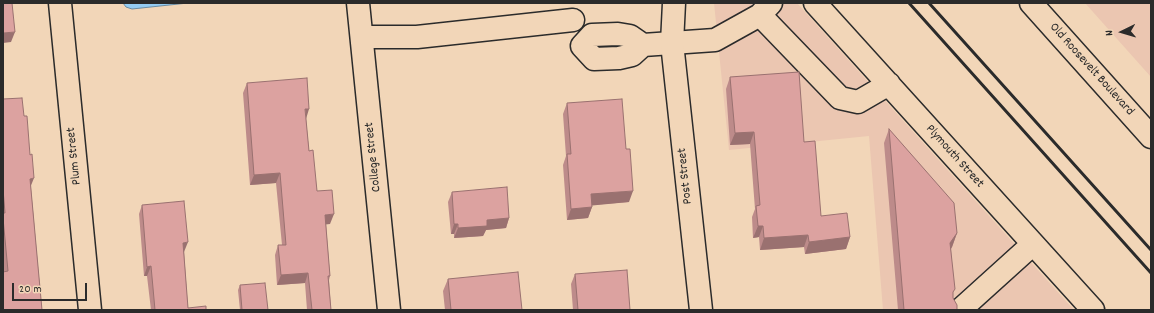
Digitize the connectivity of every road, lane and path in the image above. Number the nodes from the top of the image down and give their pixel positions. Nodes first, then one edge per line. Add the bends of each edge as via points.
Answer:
1 (60, 3) edge
2 (358, 3) edge
3 (660, 3) edge
4 (674, 3) edge
5 (815, 3) edge
6 (1031, 3) edge
7 (766, 9) edge
8 (572, 12) edge
9 (362, 37) junction
10 (672, 43) junction
11 (889, 84) junction
12 (1151, 136) edge
13 (1032, 244) junction
14 (90, 310) edge
15 (389, 310) edge
16 (701, 310) edge
17 (960, 310) edge
18 (1093, 310) edge

1 - 14 street, Plum Street
2 - 9 street, College Street
3 - 10 street, Post Street
4 - 10 street, Post Street
5 - 11 street, Plymouth Street
6 - 12 street, Old Roosevelt Boulevard
7 - 10 street via 715,40
7 - 11 street via 840,98 858,102
8 - 9 street via 417,37
8 - 10 street via 576,39 582,46 592,36 618,34 630,36 643,46
9 - 15 street, College Street
10 - 16 street, Post Street
11 - 13 street, Plymouth Street
13 - 17 street
13 - 18 street, Plymouth Street

